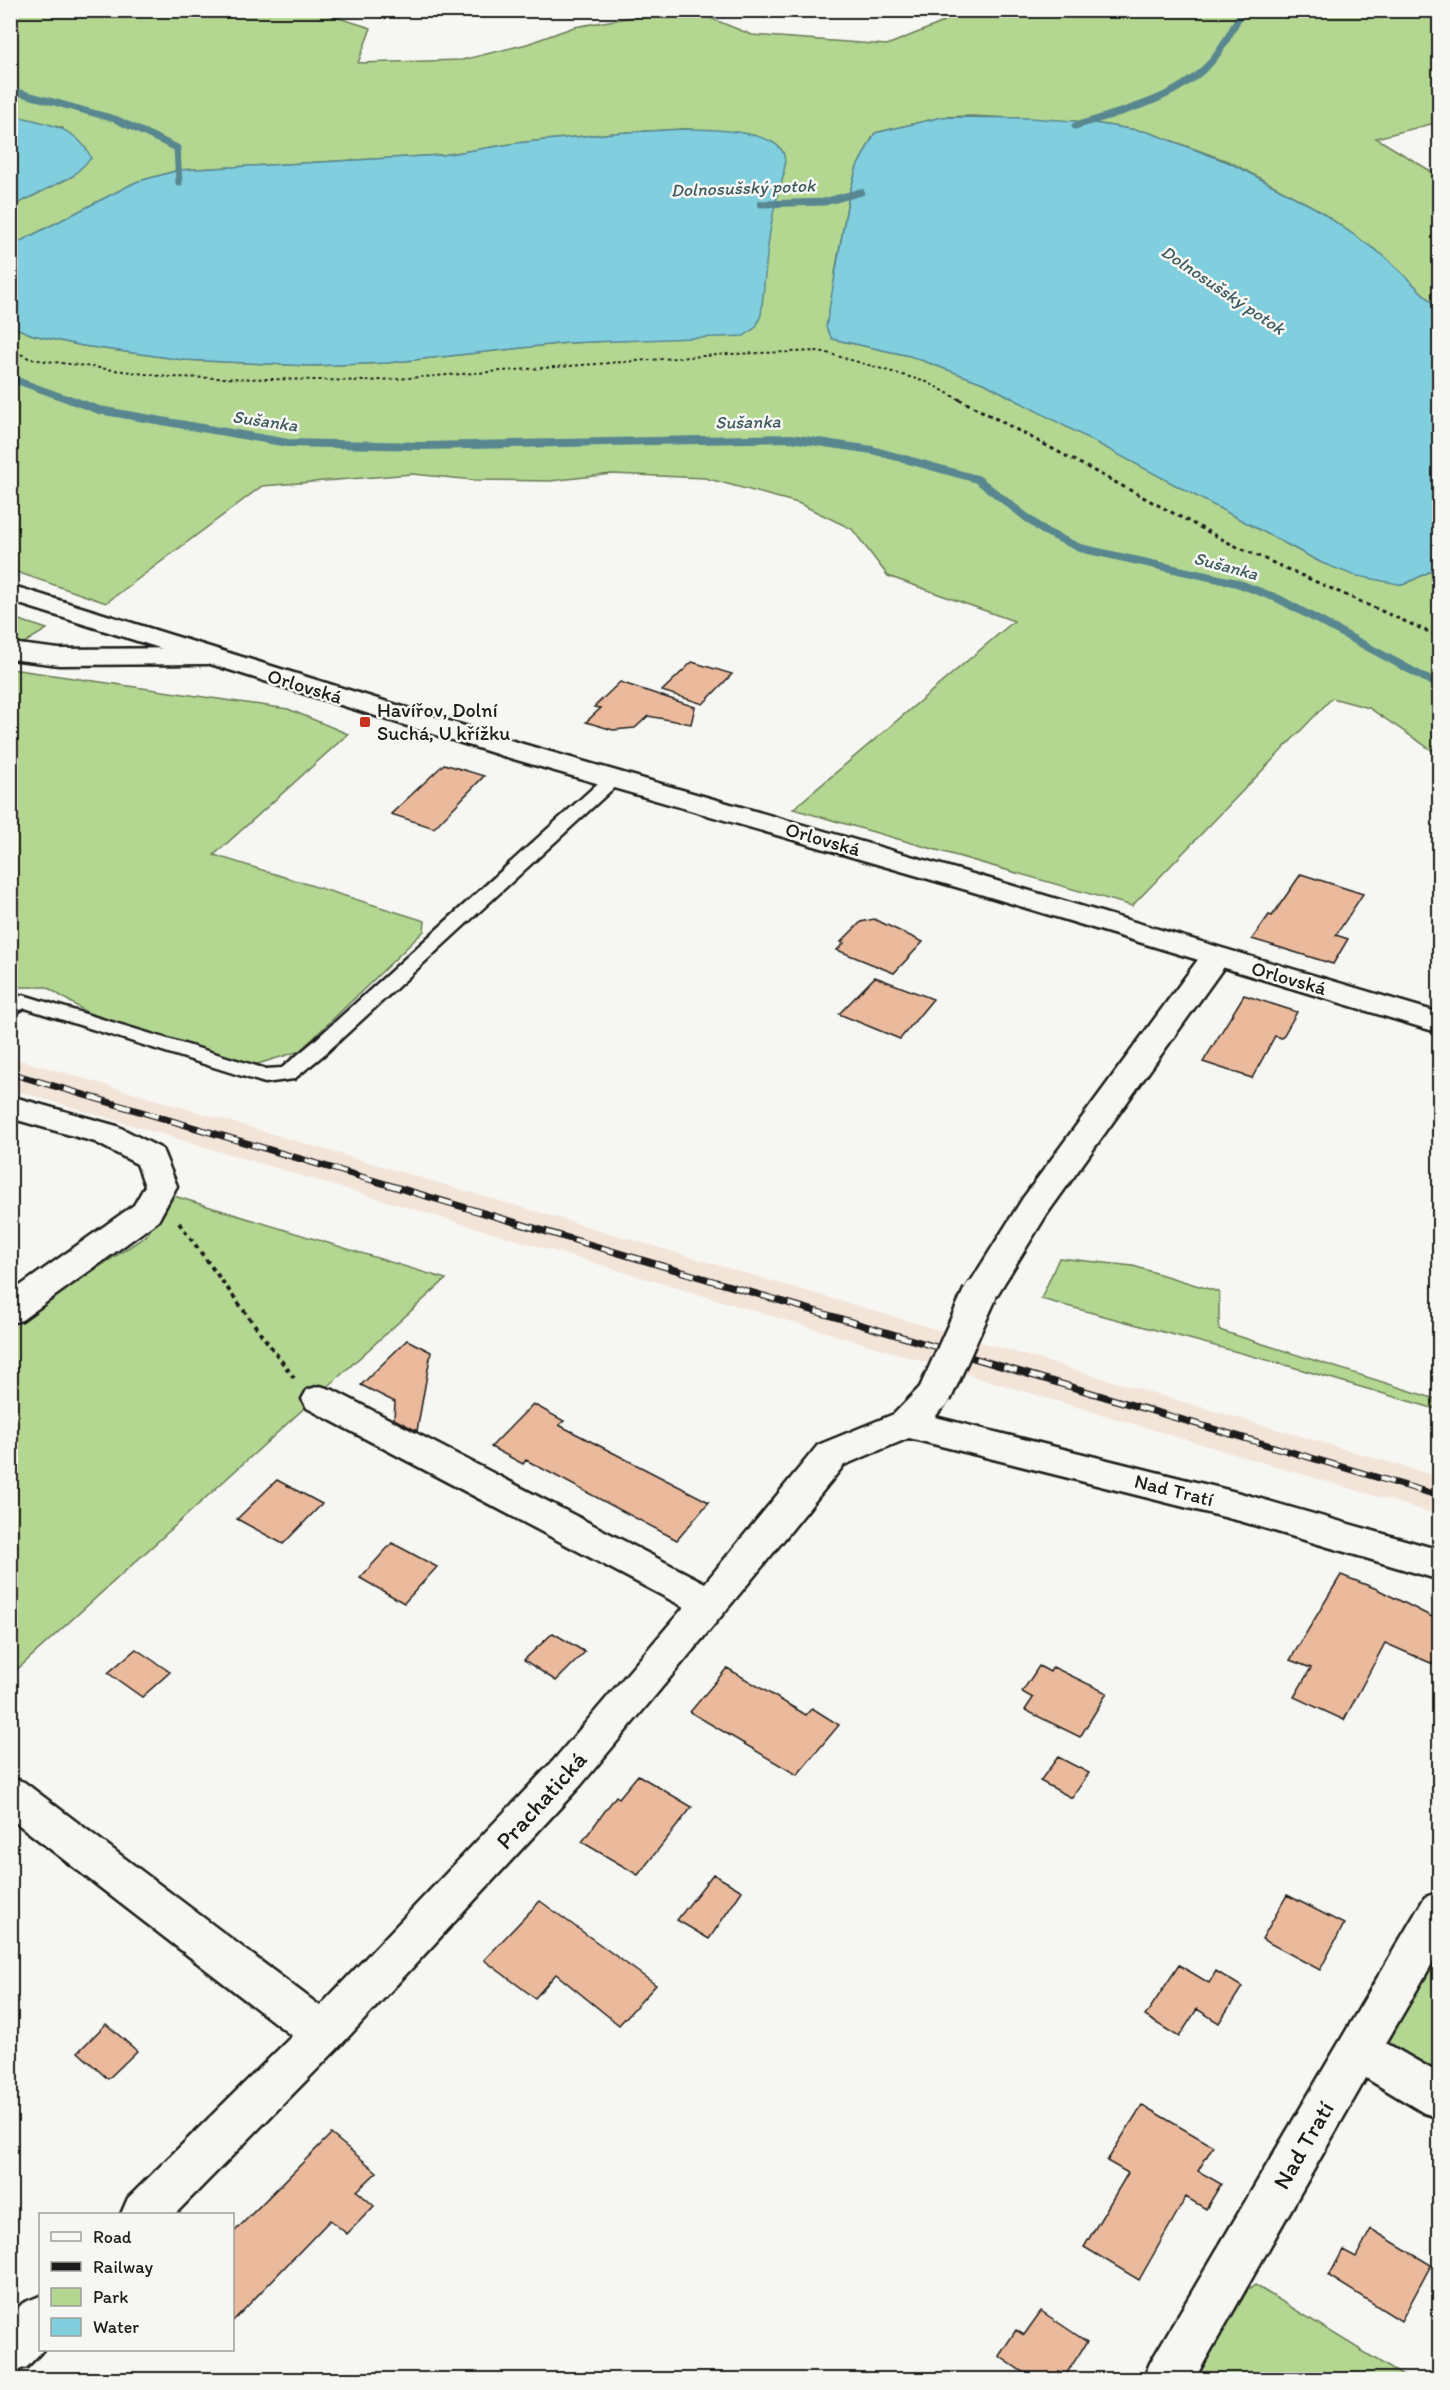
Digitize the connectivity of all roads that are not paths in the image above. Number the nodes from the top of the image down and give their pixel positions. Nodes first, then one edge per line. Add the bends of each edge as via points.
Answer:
1 (10, 593) edge
2 (10, 651) edge
3 (207, 656) junction
4 (613, 779) junction
5 (1216, 957) junction
6 (10, 1009) edge
7 (1440, 1023) edge
8 (10, 1107) edge
9 (10, 1311) edge
10 (320, 1399) road end
11 (907, 1424) junction
12 (1440, 1565) edge
13 (710, 1603) junction
14 (10, 1794) edge
15 (1440, 1910) edge
16 (323, 2034) junction
17 (1358, 2050) junction
18 (1440, 2098) edge
19 (145, 2213) edge
20 (39, 2320) edge
21 (10, 2350) edge
22 (1167, 2379) edge

1 - 3 street, Orlovská
2 - 3 street, Orlovská via 59,657
3 - 4 street, Orlovská
4 - 5 street, Orlovská
4 - 6 lane via 287,1074 265,1076 23,1001
5 - 7 street, Orlovská
5 - 11 street, Prachatická, bridge via 1035,1206 980,1294 934,1394
8 - 9 street via 106,1134 150,1157 161,1185 146,1213
10 - 13 street
11 - 12 street, Nad Tratí via 1240,1507
11 - 13 street, Prachatická via 831,1455
13 - 16 street, Prachatická via 567,1773
14 - 16 street
15 - 17 street, Nad Tratí
16 - 19 street, Prachatická
17 - 18 street
17 - 22 street, Nad Tratí
20 - 21 street

